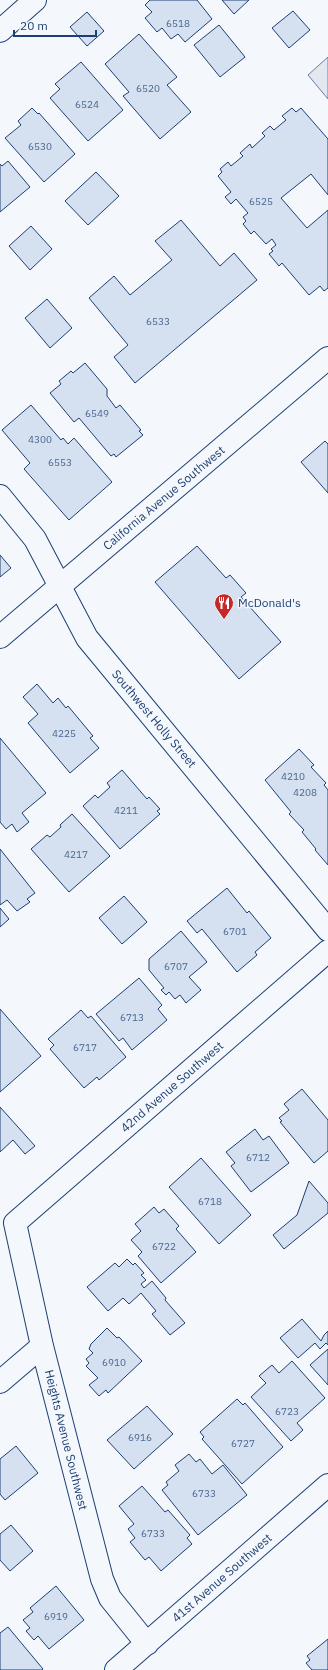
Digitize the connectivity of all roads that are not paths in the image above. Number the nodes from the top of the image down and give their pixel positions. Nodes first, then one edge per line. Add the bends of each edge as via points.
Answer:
1 (35, 0) edge
2 (0, 31) edge
3 (328, 358) edge
4 (0, 496) edge
5 (60, 587) junction
6 (0, 637) edge
7 (328, 930) edge
8 (328, 951) edge
9 (15, 1223) joint
10 (42, 1346) junction
11 (0, 1382) edge
12 (328, 1485) edge
13 (147, 1644) junction
14 (116, 1670) edge

1 - 2 street
3 - 5 street, California Avenue Southwest
4 - 5 street, Southwest Holly Street via 35,539
5 - 6 street, California Avenue Southwest
5 - 7 street, Southwest Holly Street via 87,638
8 - 9 street, 42nd Avenue Southwest
9 - 10 street, Heights Avenue Southwest
10 - 11 street
10 - 13 street, Heights Avenue Southwest via 102,1579 110,1598
12 - 13 street, 41st Avenue Southwest
13 - 14 street, 41st Avenue Southwest

